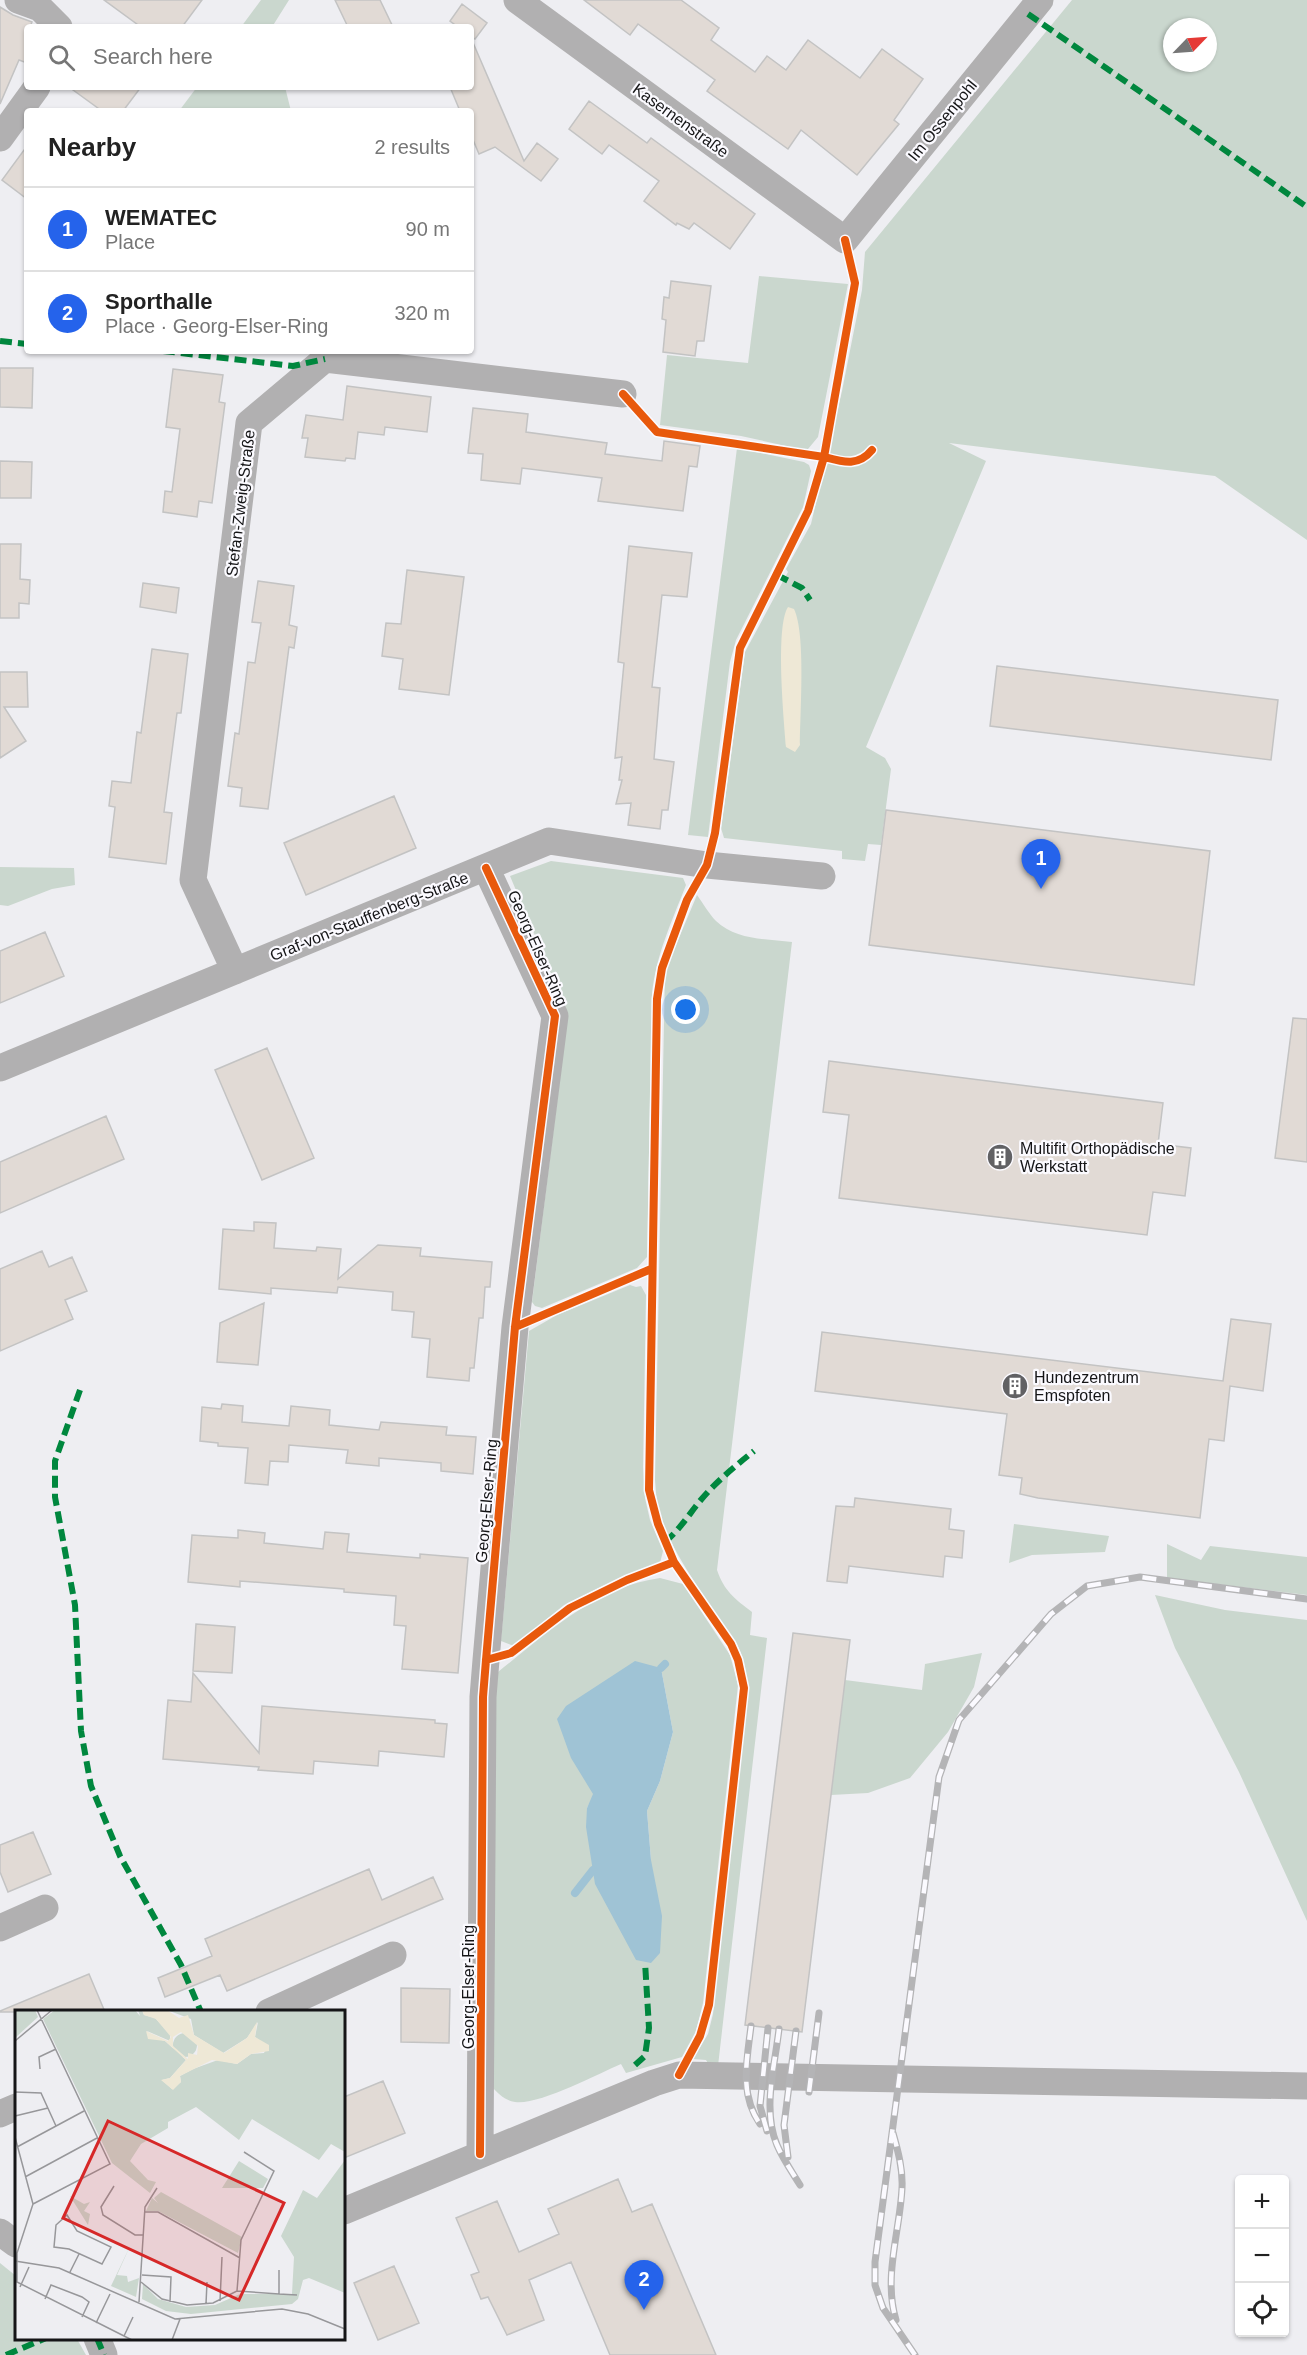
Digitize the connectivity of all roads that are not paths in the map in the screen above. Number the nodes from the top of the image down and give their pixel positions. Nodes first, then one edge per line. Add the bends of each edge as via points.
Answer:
1 (18, 0) edge
2 (517, 0) edge
3 (1040, 0) edge
4 (56, 24) edge
5 (36, 90) edge
6 (0, 138) edge
7 (845, 240) joint
8 (326, 355) edge
9 (623, 394) dead end
10 (486, 868) junction
11 (822, 876) dead end
12 (235, 971) junction
13 (0, 1068) edge
14 (45, 1908) dead end
15 (0, 1928) edge
16 (393, 1956) dead end
17 (273, 2010) edge
18 (1307, 2086) edge
19 (15, 2107) edge
20 (0, 2114) edge
21 (480, 2154) junction
22 (345, 2211) edge
23 (0, 2232) edge
24 (15, 2243) edge
25 (98, 2340) edge
26 (104, 2355) edge

1 - 4 street via 40,8
2 - 7 street, Kasernenstraße
3 - 7 street, Im Ossenpohl
5 - 6 street
8 - 9 street, Stefan-Zweig-Straße
8 - 12 street, Stefan-Zweig-Straße via 249,423 193,880
10 - 11 street, Graf-von-Stauffenberg-Straße via 549,841 707,865
10 - 12 street, Graf-von-Stauffenberg-Straße
10 - 21 street, Georg-Elser-Ring via 555,1016 514,1327 483,1697
12 - 13 street, Graf-von-Stauffenberg-Straße
14 - 15 street
16 - 17 street
18 - 21 street via 679,2074
19 - 20 street
21 - 22 street
23 - 24 street
25 - 26 street

